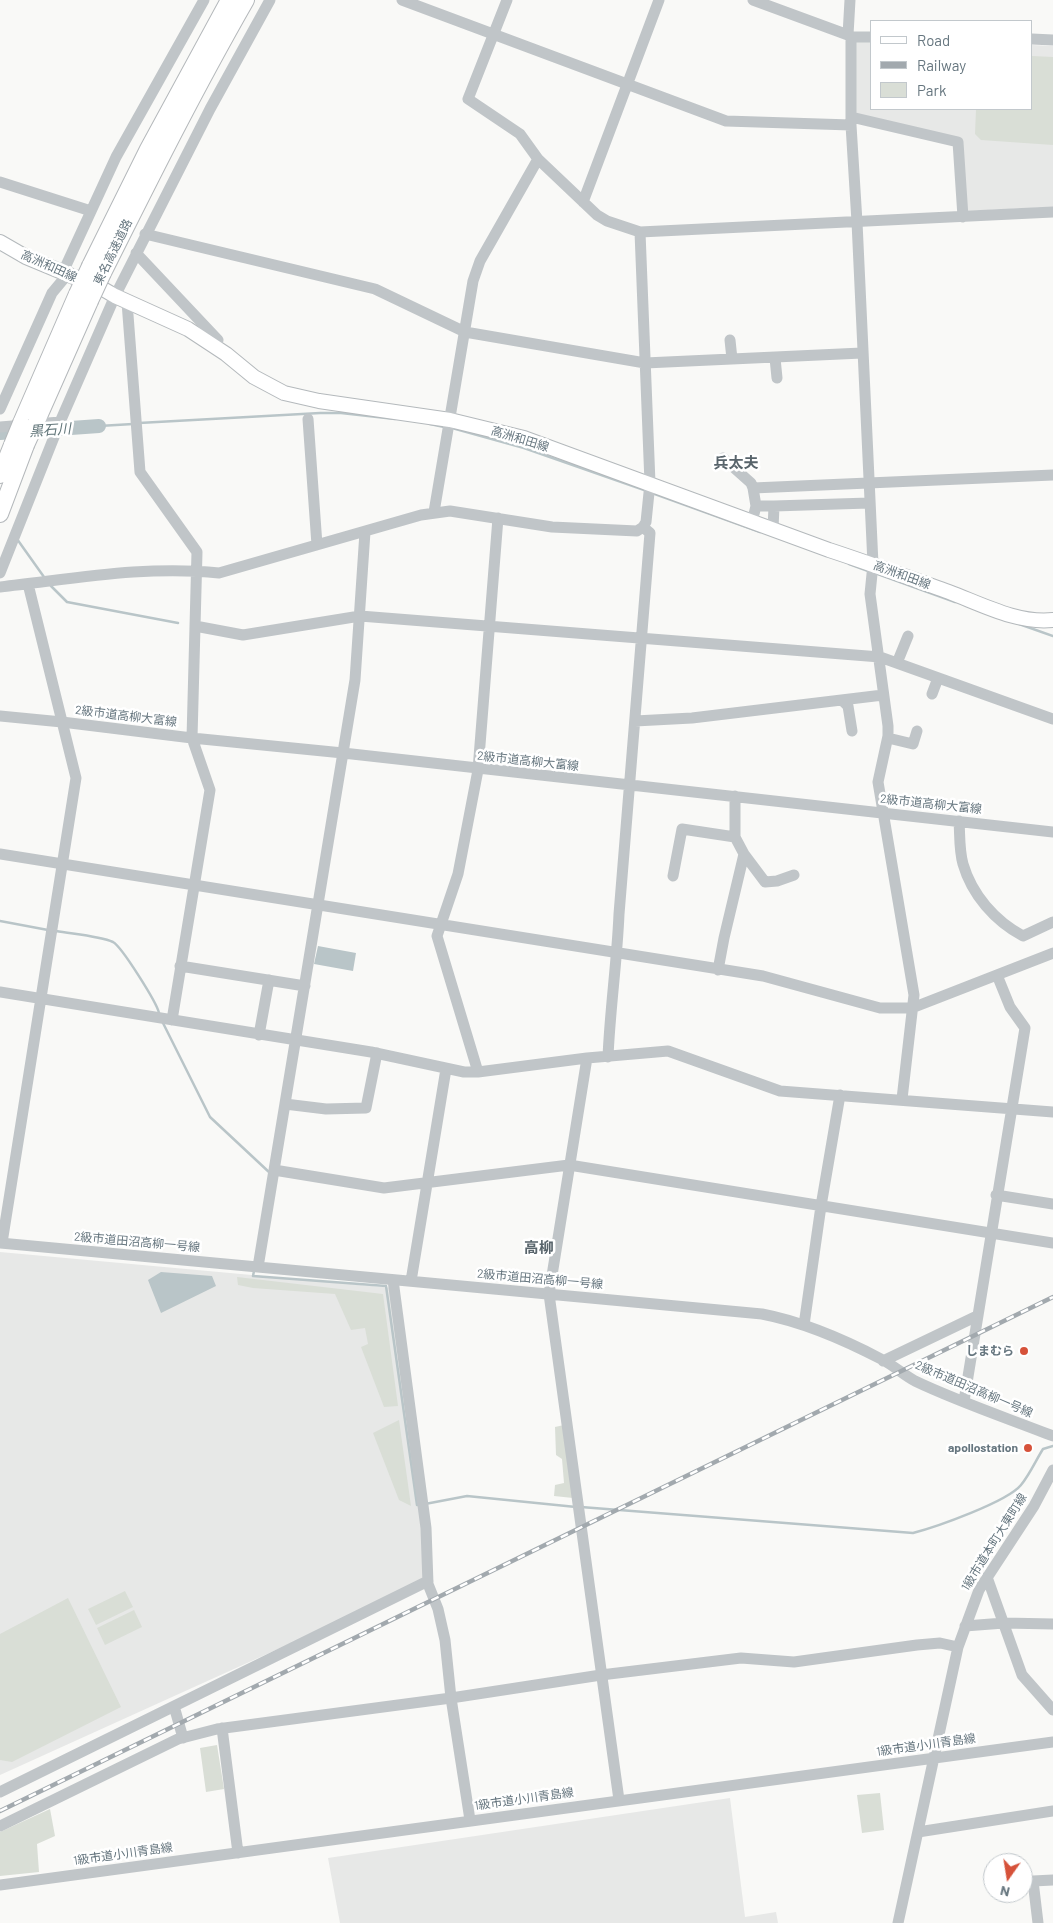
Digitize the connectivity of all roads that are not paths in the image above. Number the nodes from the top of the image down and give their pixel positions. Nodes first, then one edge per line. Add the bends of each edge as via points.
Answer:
1 (204, 0) edge
2 (229, 0) edge
3 (246, 0) edge
4 (270, 0) edge
5 (402, 0) edge
6 (506, 0) edge
7 (659, 0) edge
8 (753, 0) edge
9 (850, 0) edge
10 (494, 35) junction
11 (850, 36) junction
12 (870, 37) edge
13 (1033, 39) edge
14 (1053, 40) edge
15 (628, 85) junction
16 (851, 121) junction
17 (538, 159) junction
18 (0, 182) edge
19 (583, 202) junction
20 (91, 212) junction
21 (1053, 212) edge
22 (962, 217) junction
23 (857, 222) junction
24 (640, 232) junction
25 (145, 234) junction
26 (0, 242) edge
27 (136, 253) junction
28 (96, 270) junction
29 (65, 273) junction
30 (121, 299) junction
31 (465, 332) junction
32 (730, 340) dead end
33 (216, 347) junction
34 (862, 352) junction
35 (775, 358) junction
36 (732, 359) junction
37 (645, 363) junction
38 (777, 378) dead end
39 (0, 409) edge
40 (308, 419) dead end
41 (450, 420) junction
42 (60, 424) junction
43 (0, 427) edge
44 (19, 445) junction
45 (723, 458) dead end
46 (0, 474) edge
47 (1053, 475) edge
48 (869, 483) junction
49 (650, 484) junction
50 (753, 488) junction
51 (869, 503) junction
52 (756, 506) junction
53 (774, 506) junction
54 (434, 512) junction
55 (0, 514) edge
56 (498, 518) junction
57 (752, 522) junction
58 (643, 527) junction
59 (773, 529) junction
60 (365, 532) junction
61 (317, 545) junction
62 (872, 564) junction
63 (197, 570) junction
64 (0, 573) edge
65 (28, 584) junction
66 (0, 587) edge
67 (360, 616) junction
68 (1053, 620) edge
69 (195, 626) junction
70 (490, 626) junction
71 (908, 636) dead end
72 (641, 637) junction
73 (880, 657) junction
74 (897, 663) junction
75 (938, 678) junction
76 (932, 694) dead end
77 (883, 695) junction
78 (842, 700) junction
79 (0, 716) edge
80 (1053, 719) edge
81 (635, 721) junction
82 (62, 722) junction
83 (917, 730) dead end
84 (852, 731) dead end
85 (192, 738) junction
86 (888, 738) junction
87 (343, 753) junction
88 (478, 770) junction
89 (629, 785) junction
90 (735, 796) junction
91 (882, 813) junction
92 (959, 821) junction
93 (1053, 832) edge
94 (734, 837) junction
95 (0, 854) edge
96 (744, 854) junction
97 (62, 864) junction
98 (794, 875) dead end
99 (673, 876) dead end
100 (193, 886) junction
101 (319, 905) junction
102 (1053, 922) edge
103 (442, 924) junction
104 (1053, 943) edge
105 (1053, 948) edge
106 (617, 953) junction
107 (1053, 953) edge
108 (180, 966) junction
109 (718, 970) junction
110 (997, 975) junction
111 (269, 980) junction
112 (305, 986) junction
113 (0, 992) edge
114 (40, 999) junction
115 (912, 1008) junction
116 (172, 1020) junction
117 (259, 1035) junction
118 (296, 1041) junction
119 (377, 1053) junction
120 (608, 1057) junction
121 (587, 1058) junction
122 (446, 1069) junction
123 (478, 1072) junction
124 (840, 1095) junction
125 (902, 1099) junction
126 (285, 1104) junction
127 (1010, 1109) junction
128 (1053, 1112) edge
129 (569, 1165) junction
130 (274, 1170) junction
131 (428, 1182) junction
132 (996, 1195) junction
133 (1053, 1204) edge
134 (821, 1206) junction
135 (990, 1233) junction
136 (1, 1243) edge
137 (1053, 1243) edge
138 (258, 1267) junction
139 (393, 1280) junction
140 (411, 1281) junction
141 (550, 1294) junction
142 (977, 1316) junction
143 (804, 1325) junction
144 (883, 1361) junction
145 (964, 1401) junction
146 (1053, 1436) edge
147 (1053, 1470) edge
148 (987, 1577) junction
149 (428, 1581) junction
150 (1004, 1623) junction
151 (1053, 1624) edge
152 (965, 1626) junction
153 (958, 1647) junction
154 (601, 1675) junction
155 (451, 1698) junction
156 (174, 1706) junction
157 (1053, 1710) edge
158 (222, 1728) junction
159 (183, 1738) junction
160 (1053, 1742) edge
161 (935, 1758) junction
162 (0, 1792) edge
163 (619, 1800) junction
164 (1053, 1811) edge
165 (470, 1820) junction
166 (0, 1826) edge
167 (918, 1832) junction
168 (238, 1853) junction
169 (1053, 1880) edge
170 (0, 1885) edge
171 (898, 1923) edge
172 (1038, 1923) edge

1 - 20 street via 116,158
2 - 28 highway, 東名高速道路 via 148,149
3 - 28 highway, 東名高速道路
4 - 25 street
5 - 10 street
6 - 10 street
7 - 15 street
8 - 11 street
9 - 11 street
10 - 15 street
10 - 17 street via 468,99 520,134
11 - 12 street
11 - 16 street
13 - 14 street
15 - 16 street via 726,121
15 - 19 street
16 - 22 street via 958,142
16 - 23 street
17 - 19 street
17 - 31 street via 480,261 473,281
18 - 20 street
19 - 24 street via 607,221
20 - 29 street
21 - 22 street
22 - 23 street
23 - 24 street
23 - 34 street
24 - 37 street
25 - 27 street
25 - 31 street via 375,289
26 - 29 main road, 高洲和田線
27 - 30 street
27 - 33 street via 218,340
28 - 44 highway, 東名高速道路, bridge
28 - 44 highway, 東名高速道路, bridge via 90,300 36,423
29 - 30 main road, 高洲和田線
29 - 39 street via 52,293
30 - 33 main road, 高洲和田線 via 188,329
30 - 42 street
30 - 63 street via 140,472 197,552
31 - 37 street
31 - 41 street
32 - 36 street
33 - 41 main road, 高洲和田線 via 254,377 284,393
34 - 35 street
34 - 48 street
35 - 36 street
35 - 38 street
36 - 37 street
37 - 49 street
40 - 61 street
41 - 49 main road, 高洲和田線 via 524,438
41 - 54 street
42 - 43 street
42 - 64 street
44 - 46 highway, 東名高速道路
44 - 55 highway, 東名高速道路
45 - 50 street
47 - 48 street
48 - 50 street
48 - 51 street
49 - 57 main road, 高洲和田線
49 - 58 street
50 - 52 street
51 - 53 street
51 - 62 street
52 - 53 street
52 - 57 street
53 - 59 street
54 - 56 street
54 - 60 street
56 - 58 street via 552,527 637,531
56 - 70 street
57 - 59 main road, 高洲和田線
58 - 72 street via 650,533
59 - 62 main road, 高洲和田線
60 - 61 street
60 - 67 street
61 - 63 street via 219,572
62 - 68 main road, 高洲和田線 via 1018,617
62 - 73 street via 870,594
63 - 65 street via 136,571
63 - 69 street
65 - 66 street
65 - 82 street
67 - 69 street via 243,635
67 - 70 street
67 - 87 street via 355,680
69 - 85 street
70 - 72 street
70 - 88 street
71 - 74 street
72 - 73 street
72 - 81 street
73 - 74 street
73 - 77 street
74 - 75 street
75 - 76 street
75 - 80 street
77 - 78 street
77 - 86 street
78 - 81 street via 692,718
78 - 84 street via 848,706
79 - 82 street, 2級市道高柳大富線
81 - 89 street
82 - 85 street, 2級市道高柳大富線
82 - 97 street via 76,778
83 - 86 street via 913,744
85 - 87 street, 2級市道高柳大富線
85 - 100 street via 210,790
86 - 91 street via 878,782
87 - 88 street, 2級市道高柳大富線
87 - 101 street
88 - 89 street, 2級市道高柳大富線
88 - 103 street via 458,874
89 - 90 street, 2級市道高柳大富線
89 - 106 street
90 - 91 street, 2級市道高柳大富線
90 - 94 street
91 - 92 street, 2級市道高柳大富線
91 - 115 street via 914,995
92 - 93 street, 2級市道高柳大富線
92 - 102 street via 962,862 976,894 994,915 1023,936
94 - 96 street
94 - 99 street via 682,829
95 - 97 street
96 - 98 street via 765,882
96 - 109 street
97 - 100 street
97 - 114 street
100 - 101 street
100 - 108 street
101 - 103 street
101 - 112 street
103 - 106 street
103 - 123 street via 437,936
104 - 105 street
106 - 109 street
106 - 120 street
107 - 110 street
108 - 111 street
108 - 116 street
109 - 115 street via 764,976 880,1008
110 - 115 street
110 - 127 street via 1010,1007 1024,1028
111 - 112 street
111 - 117 street
112 - 118 street
113 - 114 street
114 - 116 street
114 - 136 street
115 - 125 street
116 - 117 street
117 - 118 street
118 - 119 street
118 - 126 street
119 - 122 street
119 - 126 street via 366,1108 326,1109
120 - 121 street
120 - 124 street via 668,1051 780,1091
121 - 123 street
121 - 129 street
122 - 123 street
122 - 131 street
124 - 125 street
124 - 134 street
125 - 127 street
126 - 130 street
127 - 128 street
127 - 132 street
129 - 131 street
129 - 134 street
129 - 141 street
130 - 131 street via 384,1188
130 - 138 street
131 - 140 street
132 - 133 street
132 - 135 street
134 - 135 street
134 - 143 street
135 - 137 street
135 - 142 street
136 - 138 street, 2級市道田沼高柳一号線
138 - 139 street, 2級市道田沼高柳一号線
139 - 140 street, 2級市道田沼高柳一号線
139 - 149 street via 426,1528
140 - 141 street, 2級市道田沼高柳一号線
141 - 143 street, 2級市道田沼高柳一号線 via 762,1314
141 - 154 street
142 - 144 street
142 - 145 street
143 - 144 street, 2級市道田沼高柳一号線
144 - 145 street, 2級市道田沼高柳一号線 via 914,1380
145 - 146 street, 2級市道田沼高柳一号線
147 - 148 street, 1級市道本町大東町線 via 1034,1506
148 - 150 street
148 - 152 street, 1級市道本町大東町線
149 - 155 street via 443,1632
149 - 156 street
150 - 151 street
150 - 152 street
150 - 157 street via 1022,1674
152 - 153 street, 1級市道本町大東町線
153 - 154 street via 917,1645 794,1662 741,1658
153 - 161 street, 1級市道本町大東町線
154 - 155 street
154 - 163 street
155 - 158 street
155 - 165 street
156 - 159 street
156 - 162 street
158 - 159 street
158 - 168 street
159 - 166 street
160 - 161 street, 1級市道小川青島線
161 - 163 street, 1級市道小川青島線
161 - 167 street, 1級市道本町大東町線
163 - 165 street, 1級市道小川青島線
164 - 167 street
165 - 168 street, 1級市道小川青島線
167 - 171 street, 1級市道本町大東町線
168 - 170 street, 1級市道小川青島線
169 - 172 street via 1033,1882

